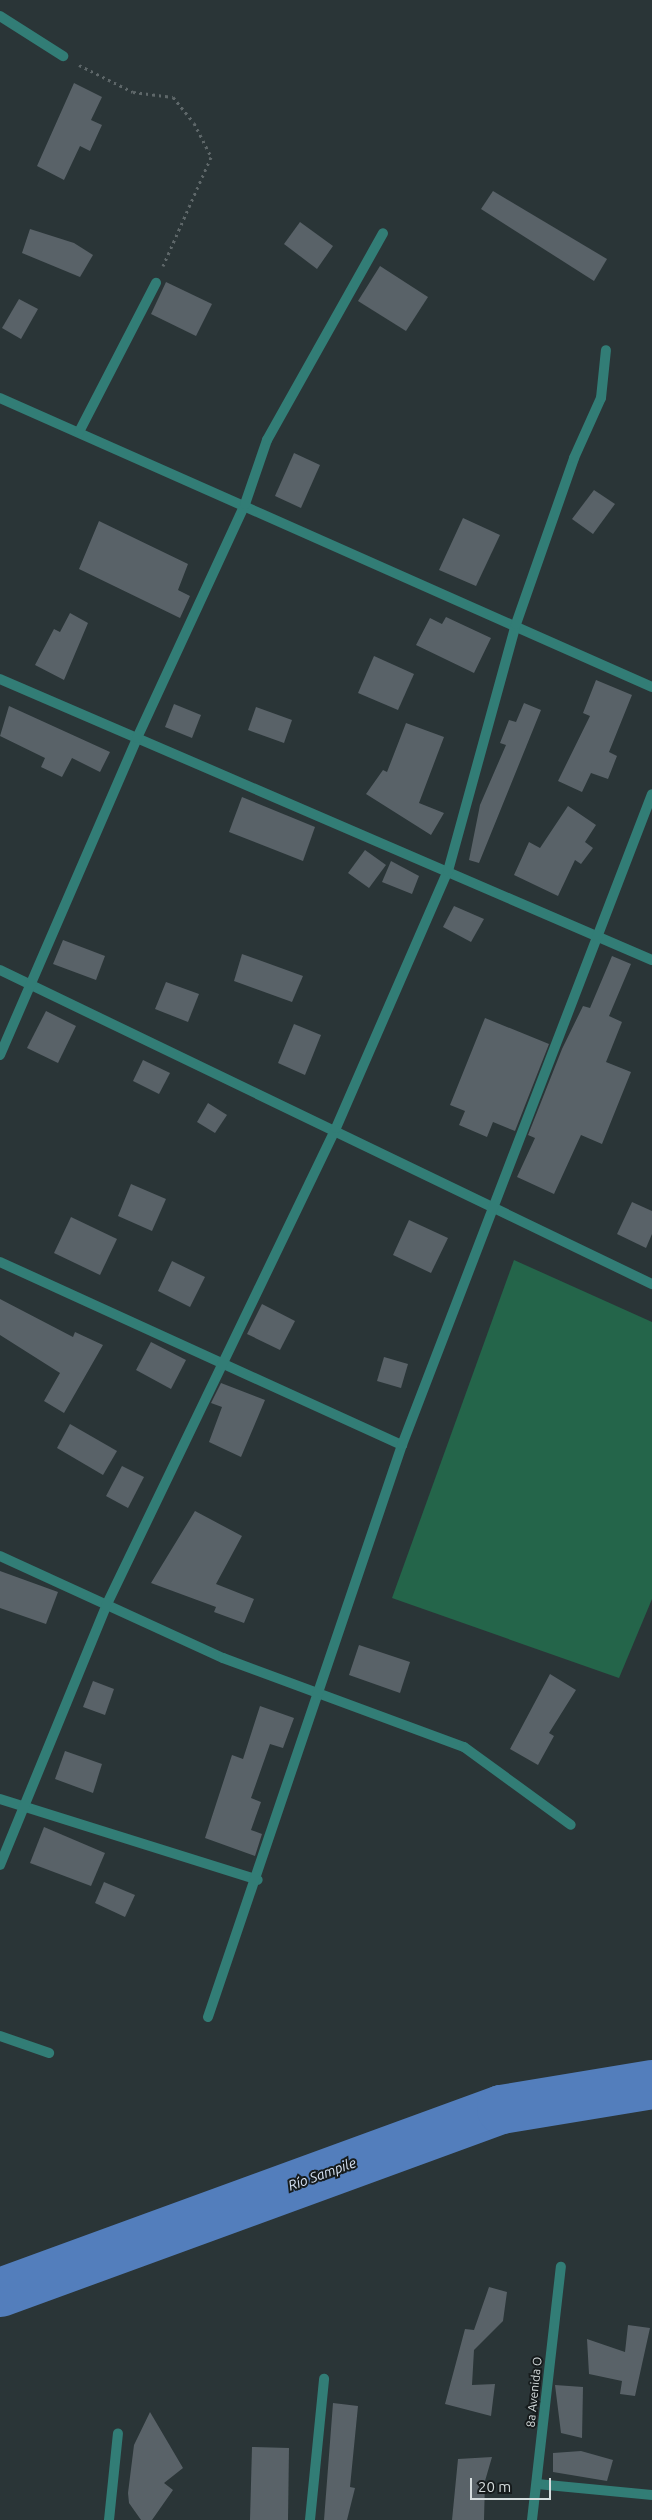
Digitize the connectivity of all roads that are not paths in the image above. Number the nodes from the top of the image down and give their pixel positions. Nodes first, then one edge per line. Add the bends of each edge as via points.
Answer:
1 (0, 16) edge
2 (63, 56) road end
3 (383, 233) dead end
4 (156, 283) road end
5 (606, 350) dead end
6 (0, 398) edge
7 (79, 432) junction
8 (245, 504) junction
9 (516, 624) junction
10 (0, 679) edge
11 (652, 686) edge
12 (137, 738) junction
13 (652, 794) edge
14 (448, 871) junction
15 (596, 934) junction
16 (652, 960) edge
17 (0, 970) edge
18 (31, 984) junction
19 (0, 1055) edge
20 (336, 1128) junction
21 (492, 1205) junction
22 (0, 1262) edge
23 (652, 1284) edge
24 (223, 1362) junction
25 (402, 1445) junction
26 (0, 1556) edge
27 (106, 1606) junction
28 (321, 1695) junction
29 (0, 1799) edge
30 (22, 1806) junction
31 (571, 1825) dead end
32 (0, 1865) edge
33 (258, 1880) junction
34 (208, 2017) dead end
35 (0, 2036) edge
36 (49, 2053) dead end
37 (561, 2267) dead end
38 (324, 2379) dead end
39 (118, 2433) dead end
40 (537, 2484) junction
41 (652, 2495) edge
42 (109, 2520) edge
43 (310, 2520) edge
44 (532, 2520) edge

1 - 2 street
3 - 8 street via 266,440
4 - 7 street
5 - 9 street via 602,398 574,458
6 - 7 street
7 - 8 street
8 - 9 street
8 - 12 street
9 - 11 street
9 - 14 street
10 - 12 street
12 - 14 street
12 - 18 street
13 - 15 street
14 - 15 street
14 - 20 street
15 - 16 street
15 - 21 street
17 - 18 street
18 - 19 street
18 - 20 street
20 - 21 street
20 - 24 street
21 - 23 street
21 - 25 street
22 - 24 street
24 - 25 street
24 - 27 street
25 - 28 street
26 - 27 street
27 - 28 street
27 - 30 street
28 - 31 street via 464,1747
28 - 33 street
29 - 30 street
30 - 32 street
30 - 33 street
33 - 34 street
35 - 36 street
37 - 40 street, 8a Avenida O
38 - 43 street
39 - 42 street
40 - 41 street
40 - 44 street, 8a Avenida O

